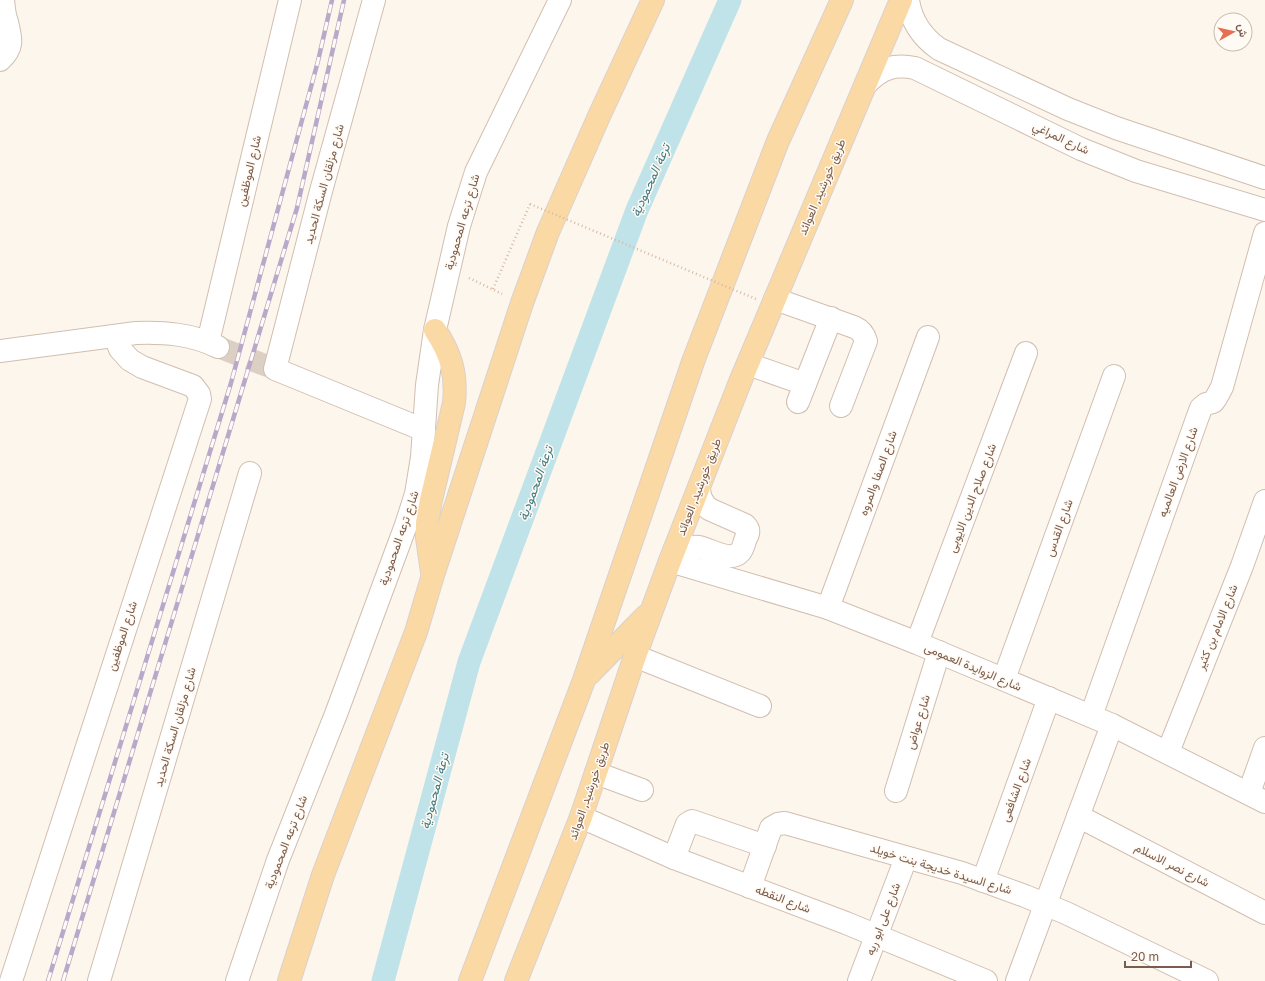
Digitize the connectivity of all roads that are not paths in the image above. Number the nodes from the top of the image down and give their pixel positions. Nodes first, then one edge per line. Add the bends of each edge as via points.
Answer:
1 (3, 0) edge
2 (290, 0) edge
3 (374, 0) edge
4 (560, 0) edge
5 (653, 0) edge
6 (842, 0) edge
7 (901, 0) edge
8 (908, 0) edge
9 (0, 60) edge
10 (866, 84) junction
11 (1265, 178) edge
12 (1265, 210) edge
13 (1265, 233) edge
14 (766, 299) junction
15 (831, 318) junction
16 (435, 330) junction
17 (114, 336) junction
18 (928, 338) dead end
19 (0, 351) edge
20 (1026, 352) dead end
21 (748, 364) junction
22 (1114, 376) dead end
23 (841, 406) dead end
24 (424, 430) junction
25 (250, 473) dead end
26 (699, 488) junction
27 (1265, 501) edge
28 (672, 556) junction
29 (433, 575) junction
30 (828, 608) junction
31 (652, 609) junction
32 (917, 643) junction
33 (939, 652) junction
34 (635, 656) junction
35 (1004, 679) junction
36 (584, 680) junction
37 (1049, 698) junction
38 (760, 706) dead end
39 (1091, 716) junction
40 (1112, 725) junction
41 (1265, 748) edge
42 (1168, 752) junction
43 (596, 773) junction
44 (642, 790) dead end
45 (896, 791) dead end
46 (1257, 797) edge
47 (1078, 816) junction
48 (581, 817) junction
49 (765, 846) junction
50 (674, 858) junction
51 (906, 858) junction
52 (984, 881) junction
53 (750, 886) junction
54 (1046, 904) junction
55 (1265, 913) edge
56 (876, 935) junction
57 (11, 981) edge
58 (99, 981) edge
59 (237, 981) edge
60 (289, 981) edge
61 (470, 981) edge
62 (516, 981) edge
63 (859, 981) edge
64 (986, 981) edge
65 (1017, 981) edge
66 (1207, 981) edge

1 - 9 street via 11,39 10,47
2 - 17 street, شارع الموظفين via 213,344 180,334 158,332
3 - 24 street, شارع مزلقان السكة الحديد via 275,369
4 - 16 street, شارع ترعه المحمودية via 476,172 458,226
5 - 29 main road via 548,232
6 - 36 main road via 778,141 694,359
7 - 10 main road, طريق خورشيد, العوائد
8 - 11 street via 916,25 939,49 1068,109 1116,128
10 - 12 street, شارع المراغي via 882,70 904,66 915,68 1088,152 1136,171
10 - 14 main road, طريق خورشيد, العوائد
13 - 39 street, شارع الارض العالميه via 1222,387 1213,402 1201,408
14 - 15 street
14 - 21 main road, طريق خورشيد, العوائد
15 - 21 street via 801,393
15 - 23 street via 859,329 866,341
16 - 24 street, شارع ترعه المحمودية
16 - 29 main road via 451,360 455,389 427,523 427,546
17 - 19 street
17 - 57 street, شارع الموظفين via 120,349 130,360 193,386 200,399
18 - 30 street, شارع الصفا والمروه
20 - 32 street, شارع صلاح الدين الايوبى
21 - 26 main road, طريق خورشيد, العوائد
22 - 35 street, شارع القدس
24 - 59 street, شارع ترعه المحمودية via 416,494 406,525 336,714 278,860
25 - 58 street, شارع مزلقان السكة الحديد
26 - 28 main road, طريق خورشيد, العوائد
26 - 28 street via 699,494 709,509 745,524 748,534 740,552 735,556 729,557 691,546
27 - 42 street, شارع الامام بن كثير
28 - 30 street, شارع الزوايدة العمومى
28 - 31 main road, طريق خورشيد, العوائد
29 - 60 main road via 416,632 323,875
30 - 32 street, شارع الزوايدة العمومى
31 - 34 main road, طريق خورشيد, العوائد
31 - 36 main road
32 - 33 street, شارع الزوايدة العمومى
33 - 35 street, شارع الزوايدة العمومى
33 - 45 street, شارع عواض
34 - 38 street
34 - 43 main road, طريق خورشيد, العوائد
35 - 37 street, شارع الزوايدة العمومى
36 - 61 main road
37 - 39 street, شارع الزوايدة العمومى
37 - 52 street, شارع الشافعى
39 - 40 street, شارع الزوايدة العمومى
40 - 42 street, شارع الزوايدة العمومى
40 - 47 street
41 - 46 street
42 - 46 street, شارع الزوايدة العمومى
43 - 44 street
43 - 48 main road, طريق خورشيد, العوائد
47 - 54 street
47 - 55 street, شارع نصر الاسلام
48 - 50 street, شارع النقطه
48 - 62 main road, طريق خورشيد, العوائد
49 - 50 street via 692,821 687,824
49 - 51 street, شارع السيدة خديجة بنت خويلد via 771,828 785,823
49 - 53 street, شارع السيدة خديجة بنت خويلد
50 - 53 street, شارع النقطه
51 - 52 street, شارع السيدة خديجة بنت خويلد
51 - 56 street, شارع على ابو ريه
52 - 54 street, شارع السيدة خديجة بنت خويلد
53 - 56 street, شارع النقطه
54 - 65 street
54 - 66 street, شارع السيدة خديجة بنت خويلد
56 - 63 street, شارع على ابو ريه
56 - 64 street, شارع النقطه

